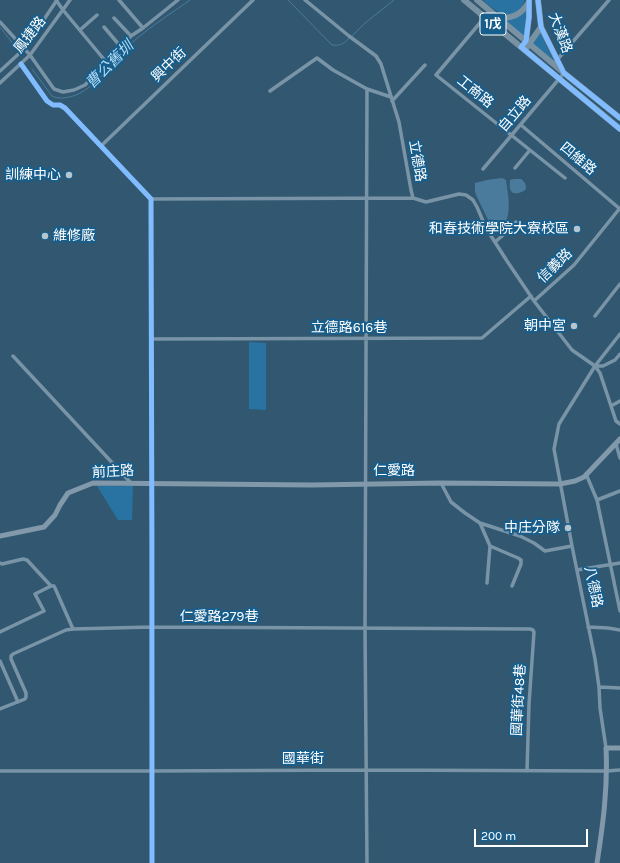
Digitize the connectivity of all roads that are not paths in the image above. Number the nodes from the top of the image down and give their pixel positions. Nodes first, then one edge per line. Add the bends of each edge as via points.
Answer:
1 (57, 0) edge
2 (70, 0) edge
3 (118, 0) edge
4 (178, 0) edge
5 (253, 0) edge
6 (305, 0) edge
7 (464, 0) edge
8 (477, 0) edge
9 (538, 0) edge
10 (608, 0) edge
11 (529, 1) edge
12 (63, 10) junction
13 (490, 11) junction
14 (97, 15) dead end
15 (484, 17) junction
16 (114, 18) dead end
17 (499, 19) junction
18 (0, 22) edge
19 (104, 27) dead end
20 (542, 27) junction
21 (3, 28) edge
22 (143, 28) junction
23 (80, 30) junction
24 (131, 36) junction
25 (528, 42) junction
26 (121, 46) junction
27 (523, 49) junction
28 (27, 52) junction
29 (557, 60) junction
30 (107, 63) junction
31 (21, 64) junction
32 (425, 65) dead end
33 (0, 71) edge
34 (562, 76) junction
35 (0, 83) edge
36 (366, 89) junction
37 (270, 91) dead end
38 (392, 99) junction
39 (620, 118) edge
40 (521, 125) junction
41 (620, 129) edge
42 (512, 135) junction
43 (101, 146) junction
44 (530, 150) junction
45 (515, 168) dead end
46 (483, 169) dead end
47 (565, 178) dead end
48 (366, 198) junction
49 (414, 198) junction
50 (151, 199) junction
51 (620, 208) edge
52 (516, 222) dead end
53 (495, 242) junction
54 (620, 284) edge
55 (531, 296) junction
56 (534, 301) junction
57 (596, 316) dead end
58 (620, 334) edge
59 (151, 339) junction
60 (366, 339) junction
61 (620, 354) edge
62 (13, 356) dead end
63 (595, 366) junction
64 (620, 401) edge
65 (611, 406) junction
66 (620, 424) edge
67 (620, 439) edge
68 (616, 444) junction
69 (620, 458) edge
70 (586, 474) junction
71 (131, 483) junction
72 (152, 483) junction
73 (441, 483) junction
74 (365, 484) junction
75 (560, 484) junction
76 (620, 491) edge
77 (597, 500) junction
78 (480, 523) junction
79 (0, 536) edge
80 (490, 546) junction
81 (572, 546) junction
82 (620, 562) edge
83 (0, 563) edge
84 (610, 564) junction
85 (577, 570) junction
86 (487, 582) dead end
87 (51, 586) junction
88 (512, 586) dead end
89 (620, 611) edge
90 (152, 627) junction
91 (588, 627) junction
92 (364, 628) junction
93 (73, 629) junction
94 (533, 630) joint
95 (620, 630) edge
96 (0, 632) edge
97 (0, 661) edge
98 (599, 687) junction
99 (620, 688) edge
100 (18, 702) junction
101 (0, 709) edge
102 (606, 748) junction
103 (620, 748) edge
104 (0, 770) edge
105 (366, 770) junction
106 (620, 770) edge
107 (526, 771) junction
108 (607, 771) junction
109 (152, 772) junction
110 (152, 863) edge
111 (367, 863) edge
112 (597, 863) edge

1 - 12 street
1 - 28 street, 鳳捷路
2 - 12 street, 鳳捷路
3 - 22 street
4 - 22 street
5 - 43 street, 興中街
6 - 38 street, 立德路 via 379,59
7 - 15 main road, 1戊
8 - 13 main road, 1戊
9 - 20 main road, 大漢路
10 - 29 street
11 - 17 main road via 518,14 511,18
11 - 25 main road, 大漢路
12 - 23 street
12 - 28 street, 鳳捷路
13 - 15 street, 工商路
13 - 17 main road, 1戊
14 - 23 street
15 - 27 main road, 1戊
15 - 42 street, 工商路 via 436,75
16 - 24 street
17 - 25 main road, 1戊
18 - 21 street
19 - 26 street
20 - 25 main road
20 - 29 main road, 大漢路
21 - 28 street
22 - 24 street
23 - 30 street
24 - 26 street
25 - 27 main road
25 - 34 main road, 1戊
26 - 30 street
27 - 34 main road, 1戊
28 - 30 street via 54,90 63,92 85,85
28 - 31 street, 鳳捷路
28 - 33 street, 鳳捷路 via 13,59
29 - 34 main road, 大漢路
31 - 35 street, 鳳捷路
31 - 43 street via 47,101 65,108
32 - 38 street
34 - 39 main road
34 - 40 street, 自立路
34 - 41 main road
36 - 37 street via 332,70 317,58
36 - 38 street
36 - 48 street
38 - 49 street, 立德路 via 399,122 410,190
40 - 42 street, 自立路
40 - 51 street, 四維路
42 - 44 street, 工商路
42 - 46 street, 自立路
43 - 50 street
44 - 45 street
44 - 47 street, 工商路
48 - 49 street
48 - 50 street
48 - 60 street
49 - 53 street, 立德路 via 426,202 451,195 466,195 473,200
50 - 59 street
51 - 56 street, 信義路 via 574,265
52 - 53 street
53 - 55 street, 立德路
54 - 57 street
55 - 56 street, 立德路
55 - 60 street, 立德路616巷 via 482,338
56 - 63 street, 立德路 via 572,350
58 - 63 street, 八德路
59 - 60 street, 立德路616巷
59 - 72 street
60 - 74 street
61 - 63 street via 615,360 602,366
62 - 71 street
63 - 65 street, 立德路 via 600,373
63 - 75 street, 八德路 via 559,424 554,448
64 - 65 street
65 - 66 street, 立德路 via 616,421
67 - 68 street, 仁愛路
68 - 69 street
68 - 70 street, 仁愛路
70 - 75 street, 仁愛路 via 575,481
70 - 77 street
71 - 72 street, 前庄路
71 - 79 street, 前庄路 via 93,483 75,490 68,493 55,515 44,527
72 - 74 street, 仁愛路
72 - 90 street
73 - 74 street, 仁愛路
73 - 75 street, 仁愛路
73 - 78 street via 451,502
74 - 92 street
75 - 81 street, 八德路
76 - 77 street
77 - 84 street
78 - 80 street
78 - 81 street via 534,542 545,551
80 - 86 street
80 - 88 street via 521,560
81 - 85 street, 八德路
82 - 84 street
83 - 87 street via 27,560
84 - 85 street
84 - 89 street
85 - 91 street, 八德路
87 - 93 street via 54,586
87 - 96 street via 35,594 44,611
90 - 92 street, 仁愛路279巷
90 - 93 street, 仁愛路279巷
90 - 109 street
91 - 95 street
91 - 98 street, 八德路
92 - 94 street, 仁愛路279巷
92 - 105 street
93 - 100 street, 仁愛路279巷 via 47,638 11,656 26,693 25,699
94 - 107 street, 國華街48巷
97 - 100 street
98 - 99 street
98 - 102 street, 八德路
100 - 101 street
102 - 103 street
102 - 108 street, 八德路
104 - 109 street, 國華街
105 - 107 street, 國華街
105 - 109 street, 國華街
105 - 111 street
106 - 108 street, 國華街
107 - 108 street, 國華街
108 - 112 street, 八德路
109 - 110 street

